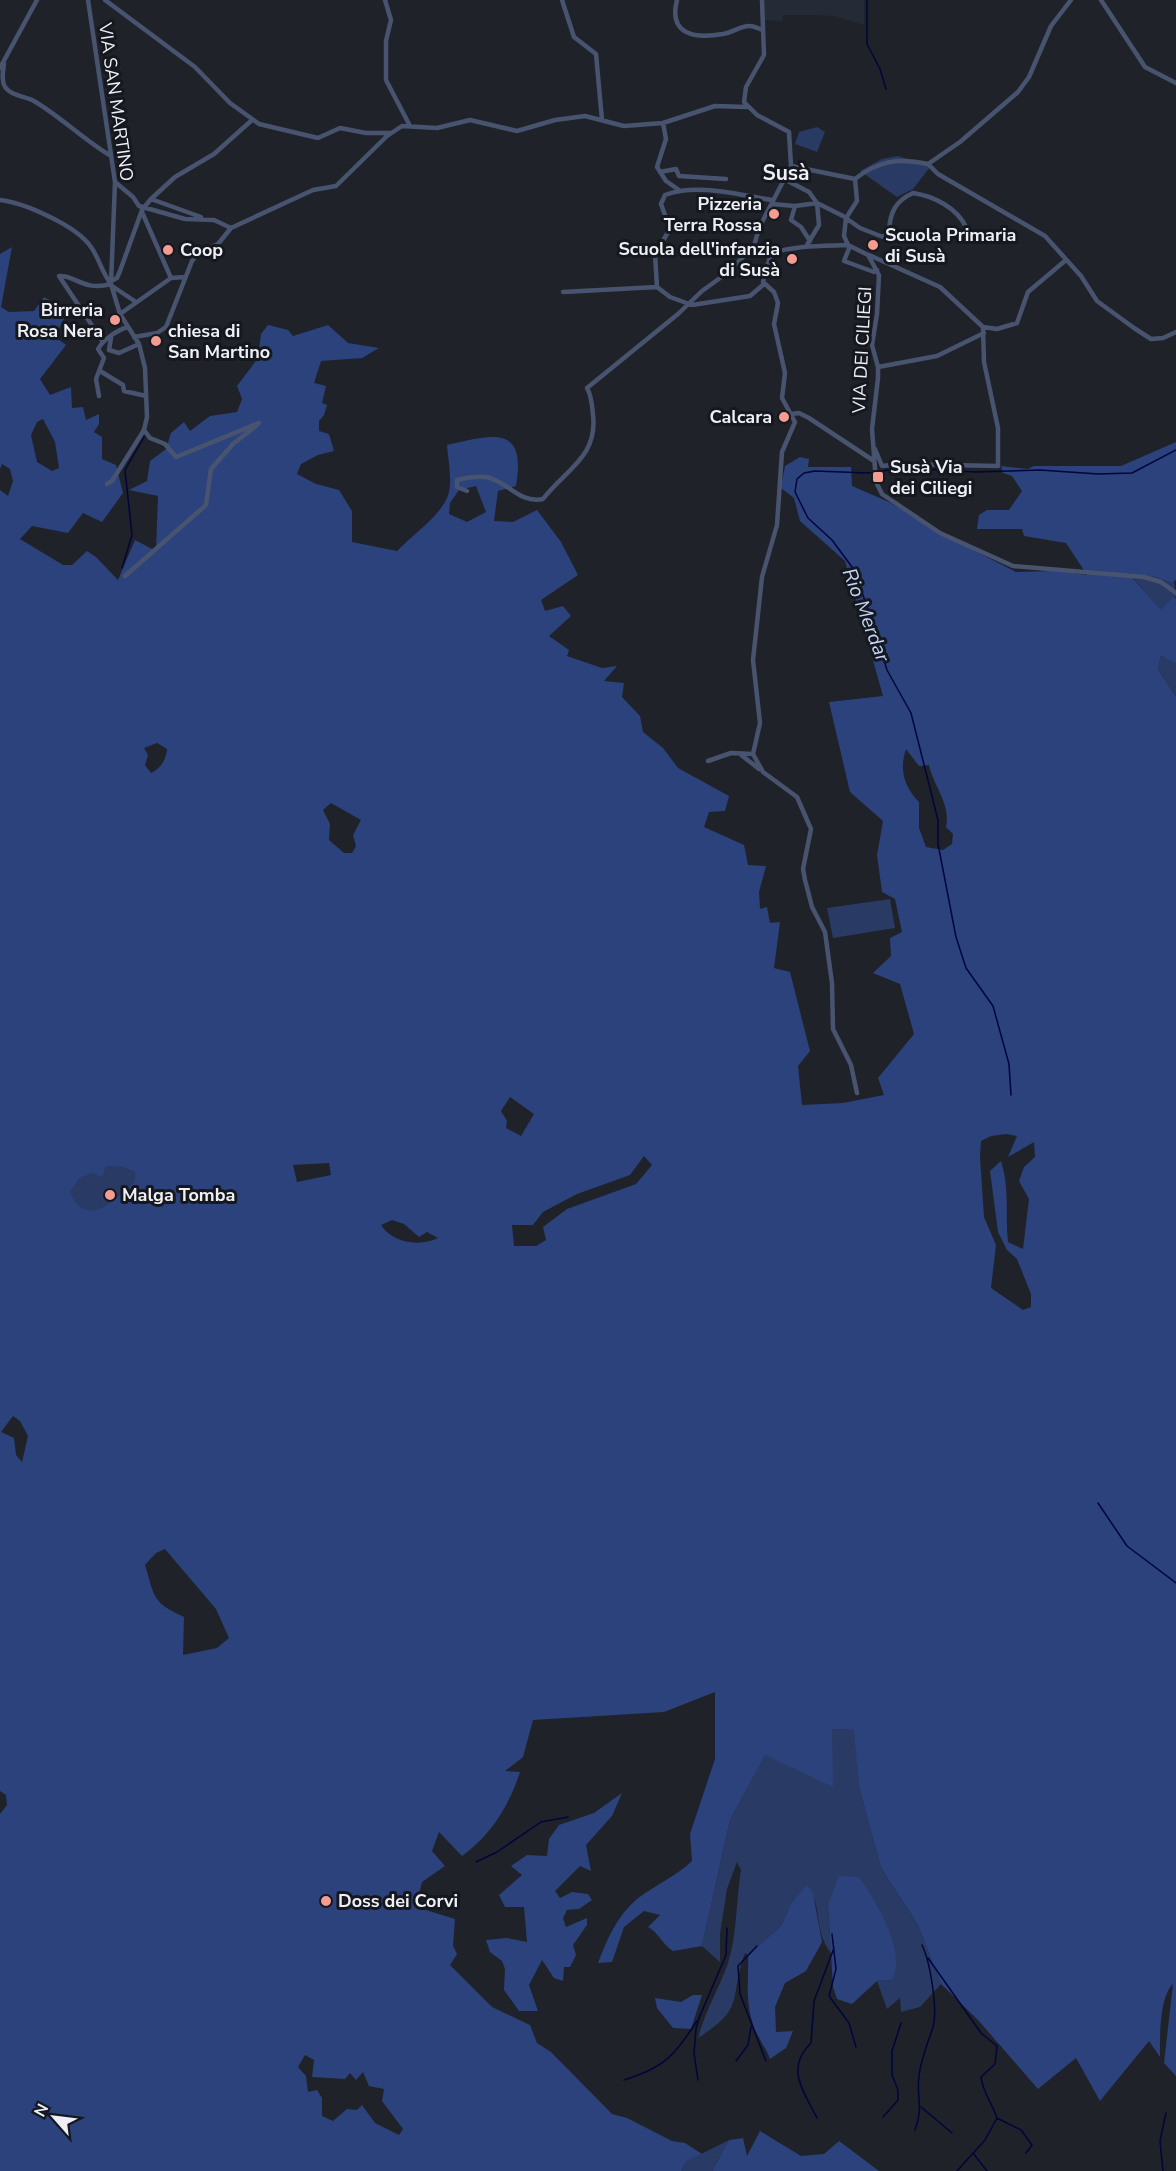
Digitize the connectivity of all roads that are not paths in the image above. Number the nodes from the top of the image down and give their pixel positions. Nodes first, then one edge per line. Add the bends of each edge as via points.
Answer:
1 (37, 0) edge
2 (88, 0) edge
3 (105, 0) edge
4 (385, 0) edge
5 (562, 0) edge
6 (677, 0) edge
7 (762, 0) edge
8 (1071, 0) edge
9 (1101, 0) edge
10 (763, 30) junction
11 (2, 66) edge
12 (1, 78) edge
13 (1176, 83) edge
14 (747, 107) junction
15 (252, 120) junction
16 (602, 120) junction
17 (663, 123) junction
18 (410, 126) junction
19 (391, 133) junction
20 (111, 156) junction
21 (928, 164) junction
22 (791, 166) junction
23 (660, 172) junction
24 (726, 179) dead end
25 (784, 179) junction
26 (855, 179) junction
27 (115, 182) junction
28 (679, 190) junction
29 (151, 199) junction
30 (0, 200) edge
31 (772, 202) junction
32 (817, 203) junction
33 (795, 206) junction
34 (143, 209) junction
35 (846, 218) junction
36 (206, 219) junction
37 (966, 227) dead end
38 (231, 228) junction
39 (808, 243) junction
40 (849, 245) junction
41 (754, 246) junction
42 (771, 253) junction
43 (868, 255) junction
44 (1066, 260) junction
45 (878, 270) junction
46 (185, 277) junction
47 (171, 278) junction
48 (111, 284) junction
49 (764, 284) junction
50 (657, 287) junction
51 (563, 292) dead end
52 (136, 302) junction
53 (688, 304) junction
54 (120, 314) junction
55 (128, 327) junction
56 (983, 327) junction
57 (1176, 332) edge
58 (984, 333) junction
59 (112, 336) junction
60 (134, 337) junction
61 (104, 342) junction
62 (139, 344) junction
63 (878, 367) junction
64 (100, 371) junction
65 (99, 396) dead end
66 (146, 396) junction
67 (791, 414) junction
68 (144, 429) junction
69 (873, 447) junction
70 (864, 456) junction
71 (874, 461) junction
72 (107, 484) dead end
73 (467, 491) dead end
74 (124, 576) dead end
75 (1176, 593) edge
76 (753, 753) junction
77 (740, 754) junction
78 (708, 761) dead end
79 (763, 772) junction
80 (857, 1093) dead end

1 - 11 street
2 - 20 street, VIA SAN MARTINO
3 - 15 street via 195,67
4 - 18 street via 391,20 386,41 386,80
5 - 16 street via 574,37 596,54
6 - 10 street via 674,12 681,31 723,34 749,25
7 - 10 street
8 - 21 street via 1051,27 1029,77 1018,92
9 - 13 street via 1145,67
10 - 14 street via 764,55 746,87
11 - 12 street
12 - 20 street via 11,92 36,102
14 - 17 street via 715,106
14 - 22 street via 789,132
15 - 19 street via 318,138 340,128
15 - 29 street via 214,154 175,177
16 - 17 street via 624,126
16 - 18 street via 570,116 517,131 470,120 437,128
17 - 23 street via 666,139 657,159
18 - 19 street
19 - 38 street via 336,186 313,190
20 - 27 street, VIA SAN MARTINO
21 - 26 street via 892,159
21 - 44 street via 938,174 1045,236
22 - 25 street
22 - 26 street
23 - 24 street via 676,169 679,176
23 - 28 street
25 - 31 street
25 - 32 street via 809,192
26 - 35 street via 856,201
27 - 34 street
27 - 48 street, VIA SAN MARTINO
28 - 31 street
28 - 50 street via 665,195 661,201 670,229 655,254
29 - 34 street
29 - 36 street
30 - 48 street via 36,211 80,234
31 - 33 street
31 - 41 street
32 - 33 street
32 - 35 street
32 - 39 street via 819,225
33 - 39 street via 791,220 801,227
34 - 36 street via 185,219
34 - 47 street
34 - 48 street via 130,250
35 - 37 street via 860,228 886,236 895,205 913,193 960,214
35 - 40 street via 844,236
36 - 38 street
38 - 46 street via 218,244 200,251
39 - 40 street via 822,248
39 - 42 street
40 - 43 street, VIA DEI CILIEGI
40 - 45 street, VIA DEI CILIEGI via 844,261 873,272
41 - 42 street
41 - 53 street
42 - 49 street
43 - 45 street, VIA DEI CILIEGI
43 - 56 street via 940,287
44 - 56 street via 1028,292 1017,323 997,329
44 - 57 street via 1097,302 1142,334 1157,340
45 - 63 street, VIA DEI CILIEGI via 872,345
46 - 47 street
46 - 60 street via 166,327 157,333
47 - 52 street
48 - 52 street
48 - 54 street, VIA SAN MARTINO
48 - 61 street via 90,287 59,276
49 - 53 street via 750,296
49 - 67 street via 774,292 778,303 775,335 785,373 782,398
50 - 51 street
50 - 53 street
52 - 54 street
53 - 73 street via 587,388 592,396 595,432 591,445 543,499 526,500 485,477 457,480 457,487
54 - 55 street, VIA SAN MARTINO
55 - 59 street
55 - 60 street, VIA SAN MARTINO
56 - 58 street
58 - 63 street via 937,356
58 - 69 street via 984,362 998,428 998,465 882,466
59 - 61 street
59 - 62 street via 109,350 119,353
60 - 62 street, VIA SAN MARTINO
61 - 64 street via 98,349 104,358
62 - 66 street
63 - 69 street, VIA DEI CILIEGI
64 - 65 street via 96,379
64 - 66 street via 123,386 124,391
66 - 68 street
67 - 70 street via 809,418
67 - 76 street via 795,426 782,452 777,525 762,578 753,660 760,723
68 - 72 street
68 - 74 street via 176,457 259,423 211,469 206,505
69 - 70 street
69 - 71 street, VIA DEI CILIEGI
70 - 71 street
71 - 75 street, VIA DEI CILIEGI via 878,487 890,500 940,533 1013,566 1144,577 1161,582
76 - 77 street
76 - 79 street
77 - 78 street
77 - 79 street
79 - 80 street via 796,797 811,829 803,869 812,907 825,932 833,1029 851,1065

